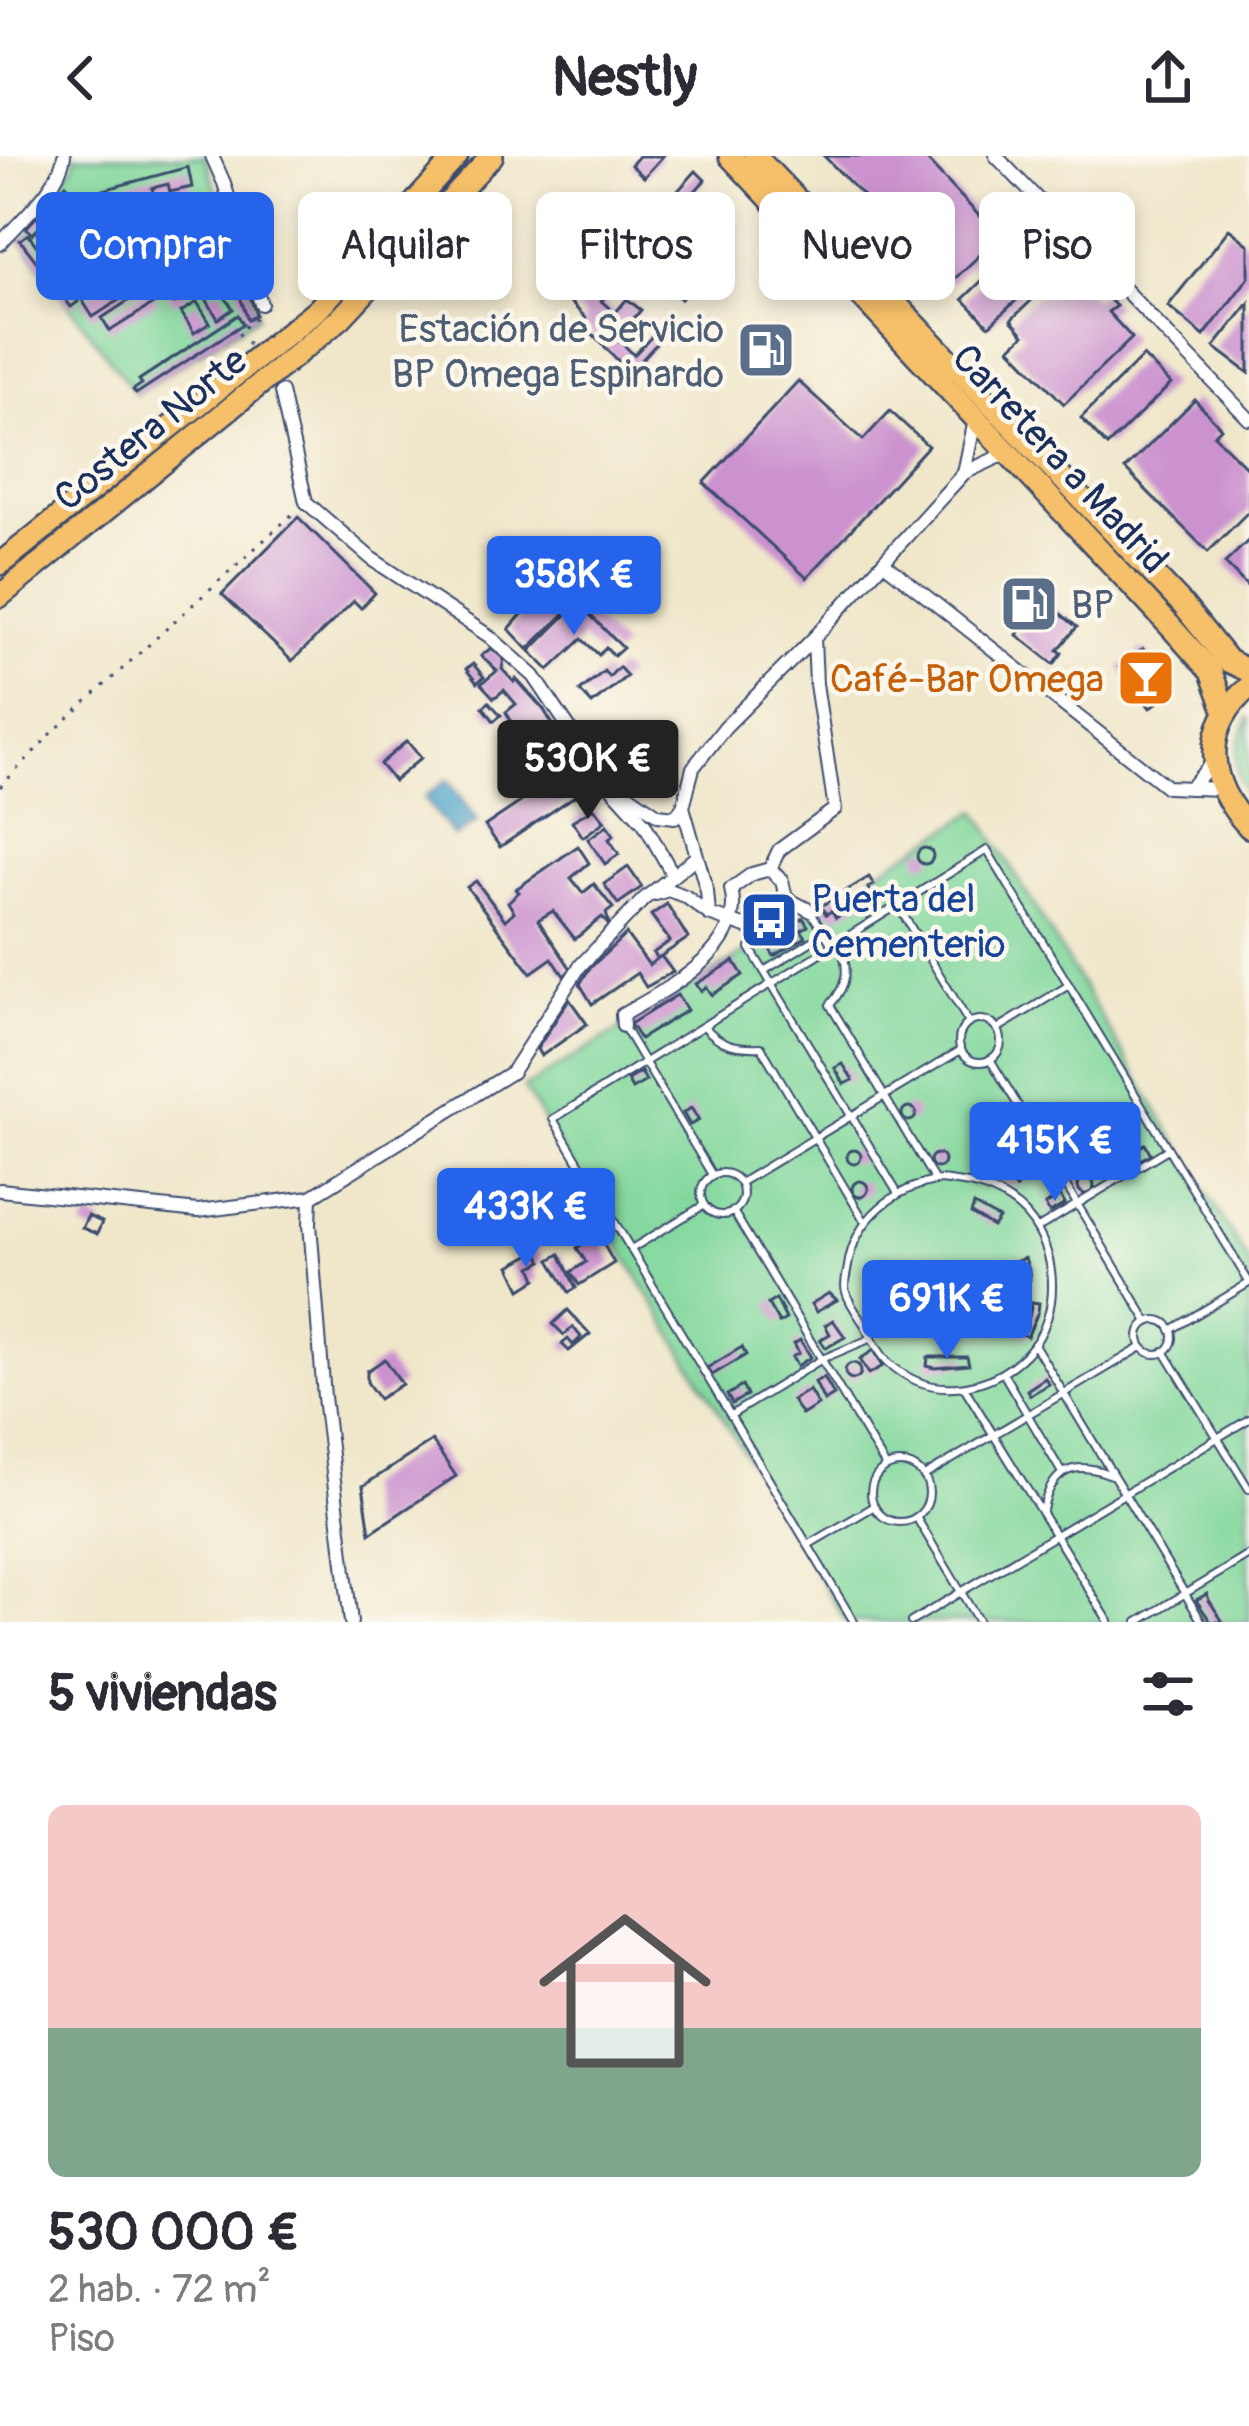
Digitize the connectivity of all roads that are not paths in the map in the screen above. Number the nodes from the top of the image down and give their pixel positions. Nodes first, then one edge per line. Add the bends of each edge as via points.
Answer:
1 (64, 156) edge
2 (212, 156) edge
3 (457, 156) edge
4 (492, 156) edge
5 (730, 156) edge
6 (755, 156) edge
7 (996, 156) edge
8 (0, 244) edge
9 (261, 304) road end
10 (281, 392) dead end
11 (1249, 419) edge
12 (975, 420) junction
13 (1007, 453) junction
14 (964, 473) junction
15 (901, 544) junction
16 (884, 563) junction
17 (0, 564) edge
18 (907, 584) junction
19 (0, 596) edge
20 (814, 638) junction
21 (1249, 671) edge
22 (1249, 687) edge
23 (1226, 713) junction
24 (1215, 760) junction
25 (603, 778) junction
26 (1190, 788) junction
27 (1221, 789) junction
28 (683, 807) junction
29 (1249, 827) edge
30 (695, 858) junction
31 (770, 869) junction
32 (673, 875) junction
33 (702, 878) junction
34 (731, 889) junction
35 (786, 898) junction
36 (644, 899) junction
37 (898, 906) junction
38 (811, 911) joint
39 (709, 914) junction
40 (731, 922) junction
41 (825, 933) junction
42 (836, 944) junction
43 (750, 948) dead end
44 (764, 970) junction
45 (772, 984) junction
46 (1069, 985) junction
47 (969, 1023) junction
48 (623, 1026) joint
49 (704, 1026) junction
50 (997, 1029) junction
51 (961, 1050) junction
52 (990, 1059) junction
53 (645, 1062) junction
54 (884, 1096) junction
55 (851, 1116) junction
56 (815, 1138) junction
57 (1168, 1149) junction
58 (712, 1175) junction
59 (934, 1181) junction
60 (740, 1183) junction
61 (0, 1190) edge
62 (898, 1193) junction
63 (311, 1197) junction
64 (1078, 1204) junction
65 (704, 1205) junction
66 (733, 1211) junction
67 (865, 1222) junction
68 (1037, 1228) junction
69 (631, 1249) junction
70 (1249, 1283) edge
71 (1148, 1322) junction
72 (1171, 1330) junction
73 (872, 1338) junction
74 (1034, 1344) junction
75 (1142, 1347) junction
76 (1164, 1352) junction
77 (822, 1359) junction
78 (1003, 1373) junction
79 (964, 1387) junction
80 (1064, 1393) junction
81 (730, 1415) junction
82 (1028, 1415) junction
83 (1249, 1419) edge
84 (994, 1435) junction
85 (1218, 1438) junction
86 (886, 1467) junction
87 (1063, 1473) junction
88 (1114, 1475) junction
89 (924, 1476) junction
90 (1249, 1489) edge
91 (1125, 1494) junction
92 (874, 1507) junction
93 (1042, 1514) junction
94 (916, 1517) junction
95 (1056, 1535) junction
96 (808, 1545) junction
97 (1249, 1555) edge
98 (961, 1592) junction
99 (1185, 1593) junction
100 (351, 1622) edge
101 (854, 1622) edge
102 (911, 1622) edge
103 (979, 1622) edge
104 (1109, 1622) edge
105 (1138, 1622) edge
106 (1202, 1622) edge

1 - 8 street
2 - 9 street
3 - 17 main road, Costera Norte via 320,307
4 - 19 main road, Costera Norte via 341,318
5 - 12 main road, Carretera a Madrid
6 - 21 main road, Carretera a Madrid via 1228,661
7 - 11 street
10 - 25 street via 306,502 534,676
12 - 13 main road, Carretera a Madrid
12 - 14 street
13 - 14 street
13 - 23 main road, Carretera a Madrid via 1211,672
14 - 15 street
15 - 16 street
15 - 18 street
16 - 18 street
16 - 20 street
18 - 26 street via 1167,787
20 - 28 street via 693,768
20 - 31 street via 835,808 779,850
22 - 23 main road
23 - 24 main road
24 - 26 street
24 - 27 main road
25 - 28 street via 658,815 675,817
25 - 32 street via 644,823
26 - 27 street
27 - 29 main road
28 - 30 street
30 - 32 street
30 - 33 street
31 - 34 street
31 - 35 street
32 - 36 street
33 - 34 street
33 - 39 street
34 - 40 street
35 - 38 street
35 - 40 street via 749,928
36 - 39 street via 668,890
36 - 63 street via 580,966 512,1072
37 - 42 lane
37 - 46 lane via 987,850
37 - 47 lane
38 - 41 lane
39 - 40 street
40 - 48 street via 686,976 622,1015
41 - 42 lane
41 - 44 lane
42 - 45 lane
42 - 54 lane via 846,958 846,981 830,1005
43 - 44 lane
44 - 45 lane
45 - 49 lane
45 - 55 lane
46 - 50 lane
46 - 57 lane
47 - 50 lane
47 - 51 lane via 958,1038
48 - 53 lane
49 - 53 lane
49 - 56 lane via 726,1044 760,1047
50 - 52 lane via 999,1048
51 - 52 lane via 970,1060
51 - 54 lane
52 - 64 lane
53 - 58 lane
53 - 69 lane via 553,1119
54 - 55 lane
54 - 59 lane
55 - 56 lane
55 - 62 lane
56 - 60 lane
56 - 67 lane
57 - 64 lane
57 - 70 lane
58 - 60 lane
58 - 65 lane via 700,1192
59 - 62 lane
59 - 68 lane via 981,1185 1015,1203
60 - 66 lane
61 - 63 street via 198,1211
62 - 67 lane
63 - 100 street
64 - 68 lane
64 - 71 lane
65 - 66 lane via 720,1215
65 - 69 lane
66 - 77 lane
67 - 73 lane via 850,1250 844,1290
68 - 74 lane via 1053,1275
69 - 81 lane
70 - 72 lane
71 - 72 lane
71 - 75 lane
72 - 76 lane
73 - 77 lane
73 - 79 lane via 915,1383
74 - 78 lane
74 - 80 lane
75 - 76 lane
75 - 80 lane
76 - 85 lane
77 - 81 lane
77 - 86 lane
78 - 79 lane
78 - 82 lane
79 - 84 lane
80 - 82 lane
80 - 88 lane
81 - 96 lane
82 - 84 lane
82 - 87 lane
83 - 85 lane
84 - 89 lane
84 - 93 lane
85 - 90 lane
85 - 91 lane
86 - 89 lane via 903,1464
86 - 92 lane via 871,1489
87 - 88 lane via 1092,1467
87 - 93 lane via 1050,1485
88 - 91 lane
89 - 94 lane via 927,1503
91 - 95 lane
91 - 99 lane
92 - 94 lane via 888,1520
92 - 96 lane
93 - 95 lane
94 - 98 lane
95 - 98 lane
95 - 104 lane
96 - 101 lane
97 - 99 lane
98 - 102 lane
98 - 103 lane
99 - 105 lane
99 - 106 lane

